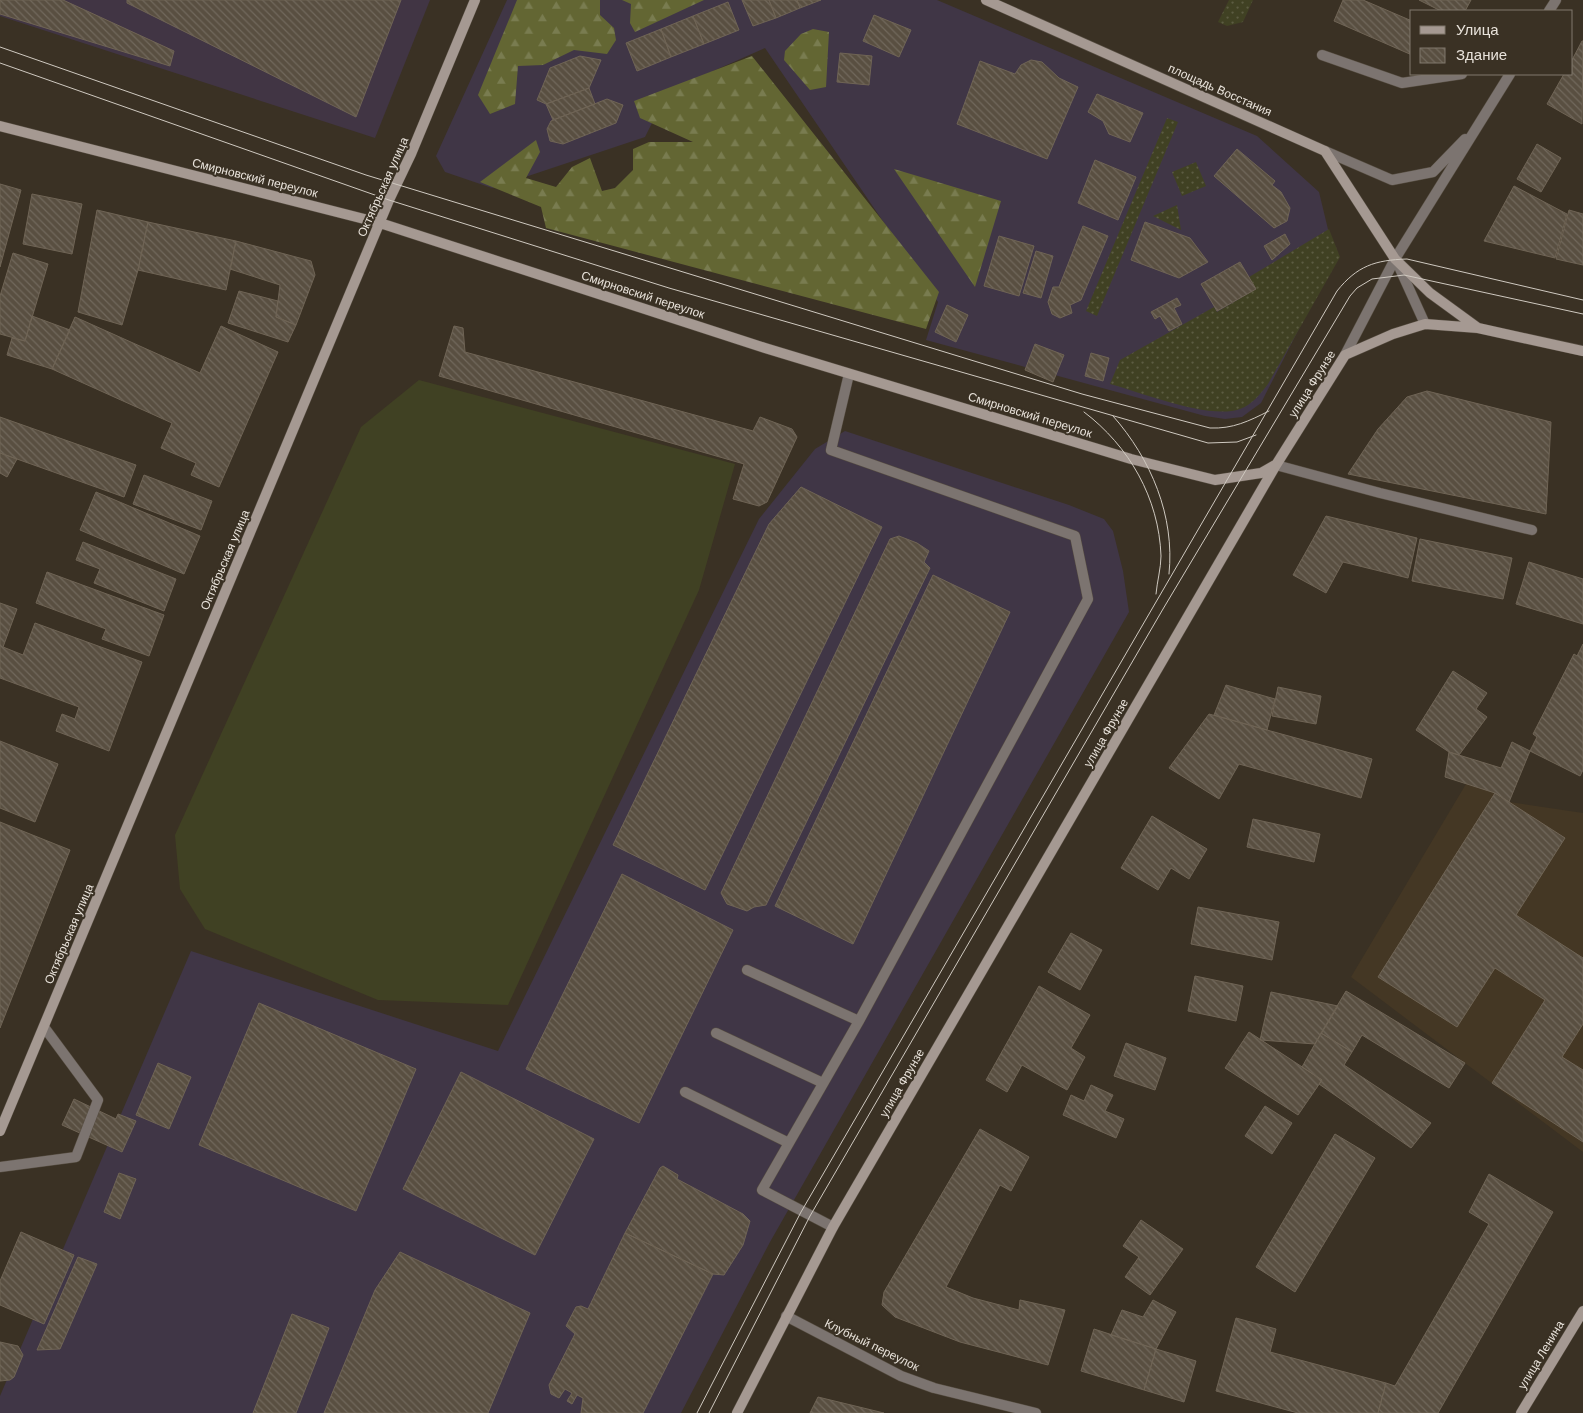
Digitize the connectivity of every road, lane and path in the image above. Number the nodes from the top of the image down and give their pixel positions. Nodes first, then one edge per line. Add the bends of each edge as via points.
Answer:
1 (476, 0) edge
2 (986, 0) edge
3 (1322, 55) dead end
4 (1455, 75) edge
5 (1509, 75) edge
6 (0, 126) edge
7 (1478, 126) junction
8 (1325, 151) junction
9 (380, 223) junction
10 (1395, 259) junction
11 (1425, 324) junction
12 (1478, 328) junction
13 (1583, 351) edge
14 (1345, 354) junction
15 (849, 374) junction
16 (1276, 465) junction
17 (1532, 530) dead end
18 (747, 970) dead end
19 (859, 1021) junction
20 (44, 1026) junction
21 (716, 1033) dead end
22 (823, 1083) junction
23 (685, 1092) dead end
24 (0, 1130) edge
25 (789, 1143) junction
26 (0, 1167) edge
27 (833, 1227) junction
28 (1583, 1311) edge
29 (786, 1316) junction
30 (737, 1413) edge
31 (1036, 1413) edge
32 (1521, 1413) edge

1 - 9 main road, Октябрьская улица
2 - 8 main road, площадь Восстания
3 - 4 street via 1402,83
5 - 7 street, улица Фрунзе
6 - 9 main road, Смирновский переулок
7 - 8 street via 1433,172 1392,180
7 - 10 street, улица Фрунзе
8 - 10 main road
9 - 15 main road, Смирновский переулок
9 - 20 main road, Октябрьская улица
10 - 11 street
10 - 12 main road via 1430,293
10 - 14 street, улица Фрунзе
11 - 12 main road
11 - 14 main road
12 - 13 main road
14 - 16 main road, улица Фрунзе
15 - 16 main road, Смирновский переулок via 1131,459 1215,480 1261,473
15 - 19 street via 831,450 1075,536 1088,600
16 - 17 street
16 - 27 main road, улица Фрунзе
18 - 19 street
19 - 22 street
20 - 24 main road, Октябрьская улица
20 - 26 street via 98,1100 76,1156
21 - 22 street
22 - 25 street
23 - 25 street
25 - 27 street via 762,1190
27 - 29 main road, улица Фрунзе
28 - 32 main road, улица Ленина
29 - 30 main road, улица Фрунзе
29 - 31 street, Клубный переулок via 900,1376 934,1388

